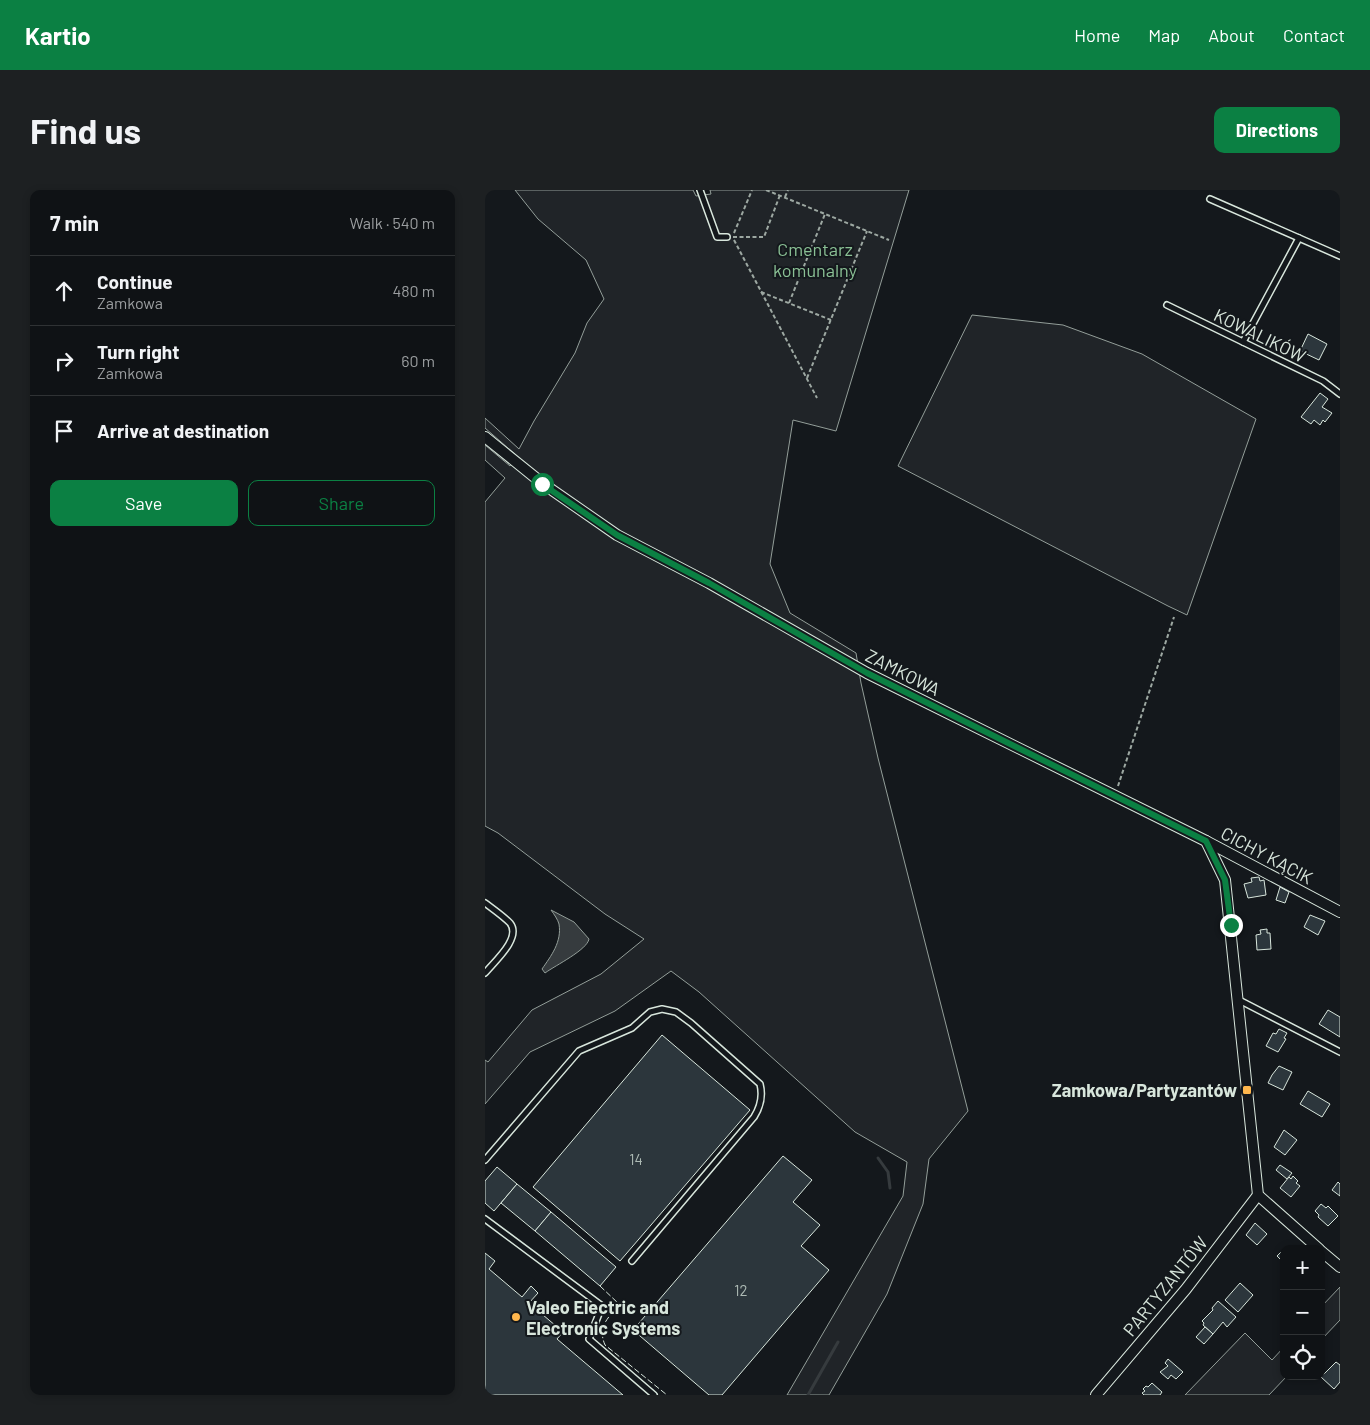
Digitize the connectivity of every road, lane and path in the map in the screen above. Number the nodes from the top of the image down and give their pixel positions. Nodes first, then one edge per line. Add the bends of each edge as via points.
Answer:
1 (700, 190) edge
2 (751, 190) edge
3 (766, 190) edge
4 (788, 190) edge
5 (780, 196) junction
6 (785, 197) junction
7 (1211, 199) dead end
8 (825, 214) junction
9 (867, 231) junction
10 (730, 237) junction
11 (1299, 238) junction
12 (889, 240) dead end
13 (1340, 256) edge
14 (761, 292) junction
15 (789, 303) junction
16 (1167, 305) dead end
17 (831, 320) junction
18 (1243, 342) junction
19 (807, 378) junction
20 (1340, 394) edge
21 (817, 398) dead end
22 (485, 438) edge
23 (1174, 617) dead end
24 (1115, 795) junction
25 (1206, 841) junction
26 (485, 903) edge
27 (1340, 912) edge
28 (485, 973) edge
29 (1239, 1000) junction
30 (1340, 1052) edge
31 (485, 1160) edge
32 (1258, 1195) junction
33 (485, 1219) edge
34 (1314, 1245) edge
35 (1325, 1254) edge
36 (632, 1261) dead end
37 (1340, 1267) edge
38 (654, 1395) edge
39 (1096, 1395) edge

1 - 10 lane via 717,237
2 - 10 path
3 - 5 path
4 - 6 path
5 - 6 path
5 - 10 path via 763,238
6 - 8 path
7 - 11 lane
8 - 9 path
8 - 15 path
9 - 12 path
9 - 17 path
10 - 14 path
11 - 13 lane
11 - 18 lane
14 - 15 path
14 - 19 path
15 - 17 path
16 - 18 lane, KOWALIKÓW
17 - 19 path
18 - 20 lane, KOWALIKÓW via 1323,381
19 - 21 path
22 - 24 street, ZAMKOWA via 542,484 617,535 867,673
23 - 24 path
24 - 25 street, ZAMKOWA
25 - 27 street, CICHY KĄCIK
25 - 29 street via 1225,880
26 - 28 lane via 511,924 513,931 510,944
29 - 30 lane
29 - 32 street
31 - 36 lane via 579,1051 632,1028 650,1012 662,1009 676,1012 760,1084 761,1104 754,1117
32 - 34 street
32 - 39 street, PARTYZANTÓW via 1186,1289
33 - 38 lane via 602,1306 589,1339
35 - 37 street

